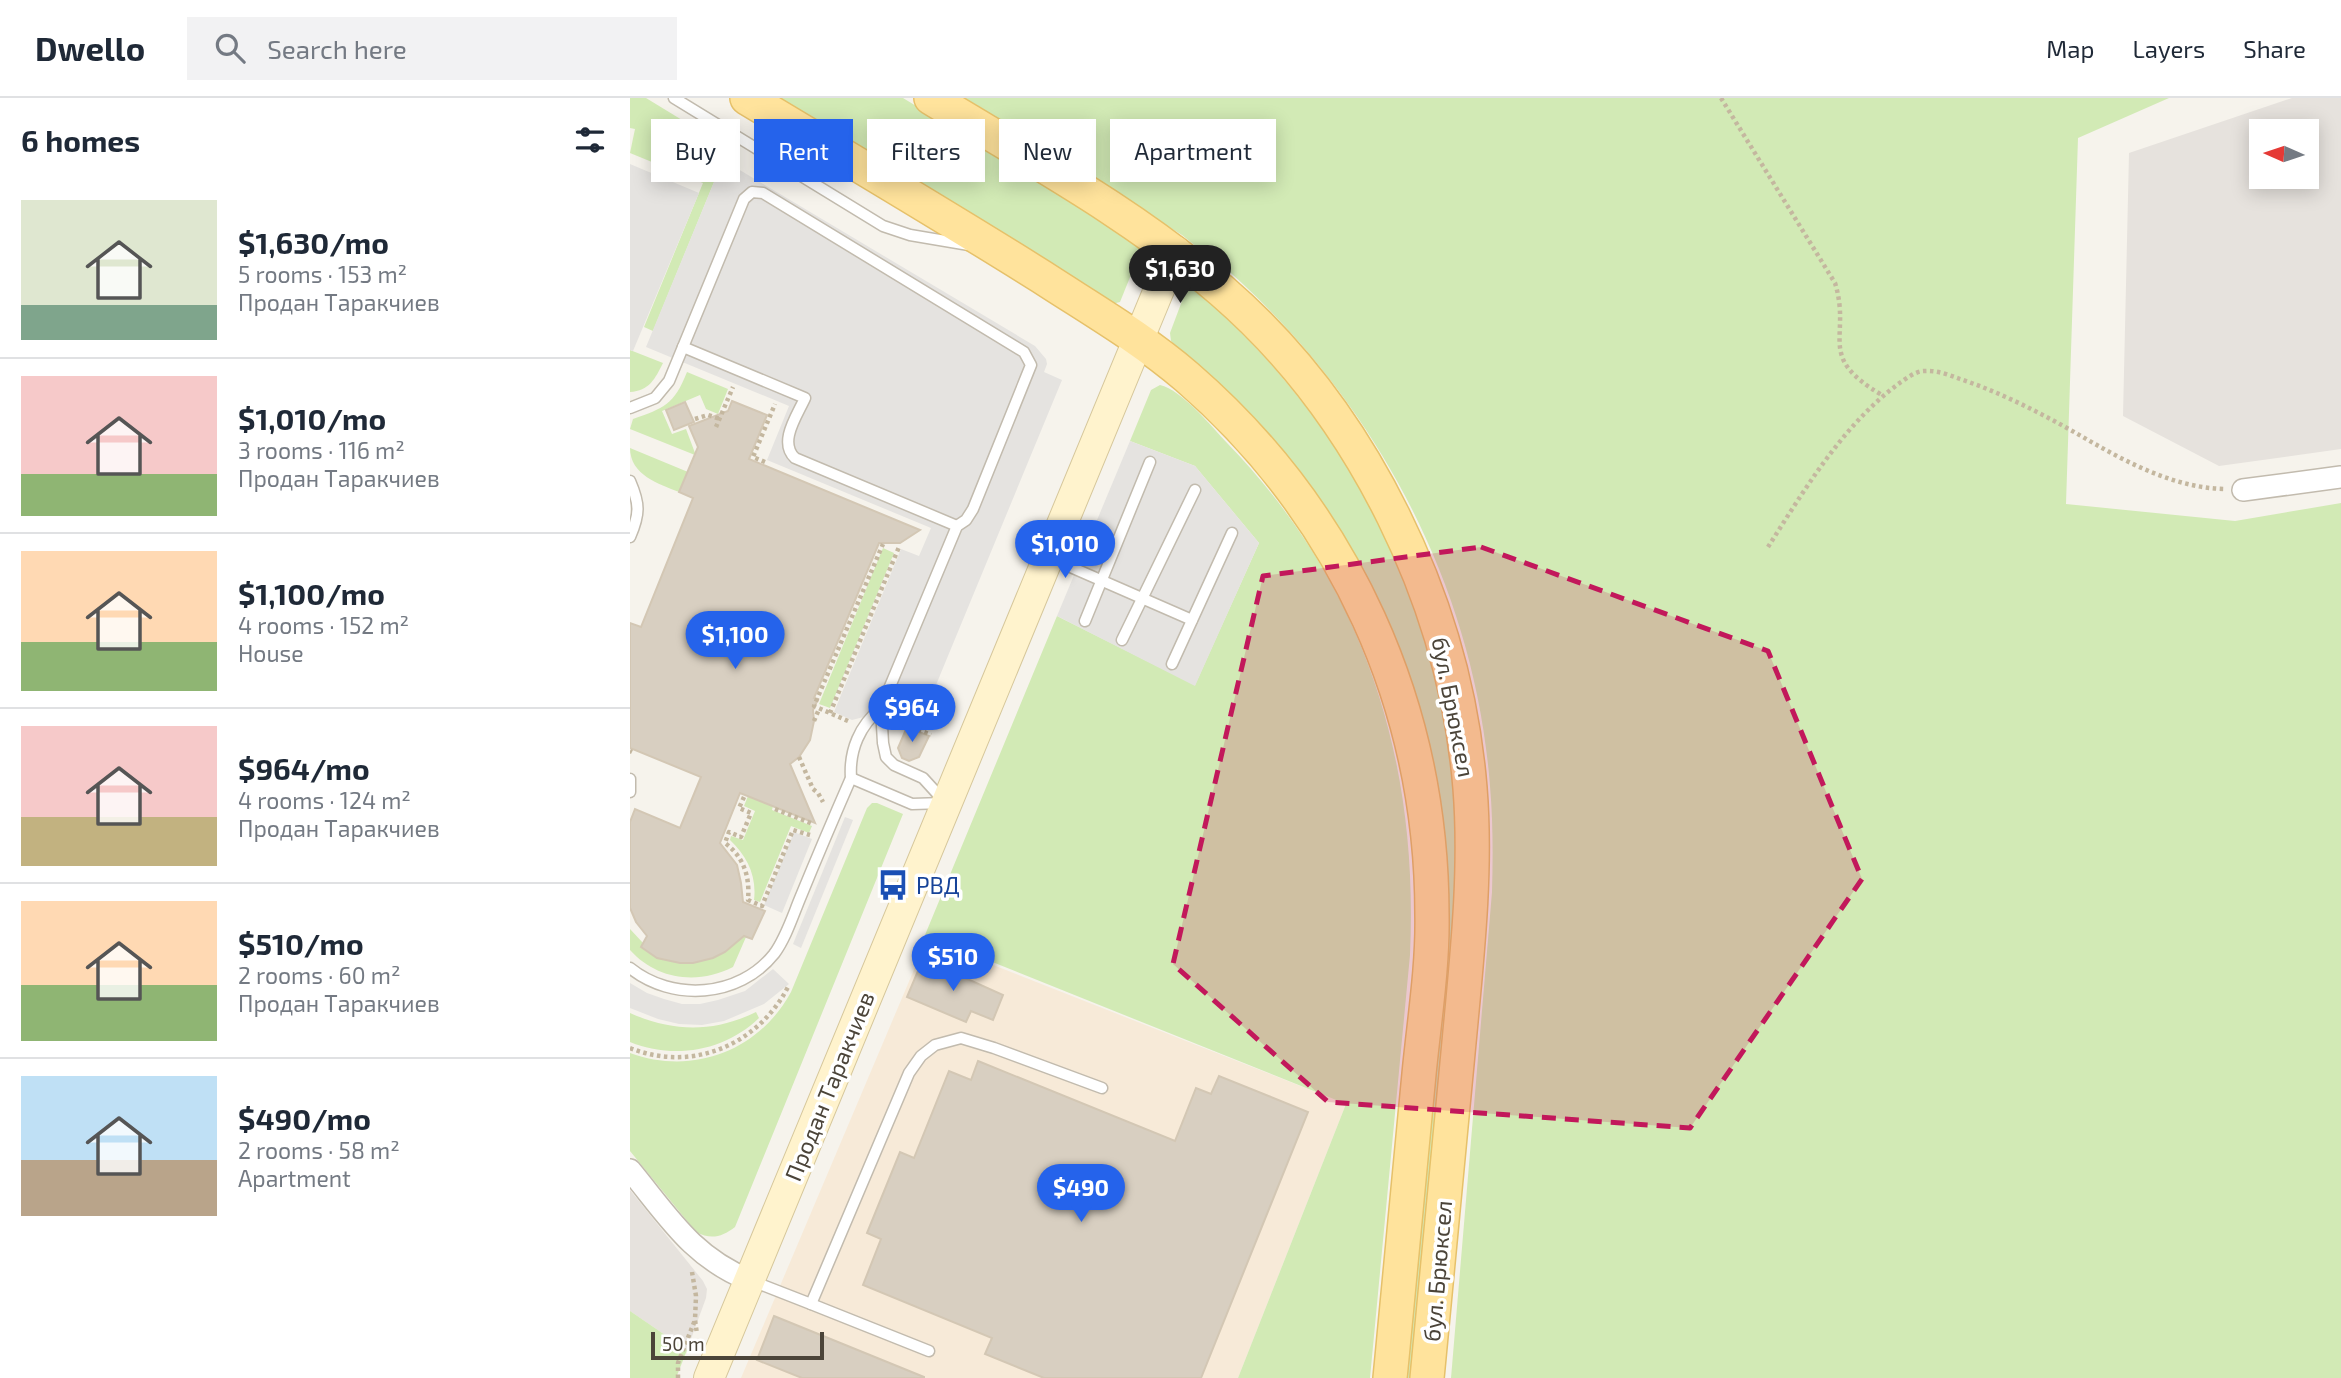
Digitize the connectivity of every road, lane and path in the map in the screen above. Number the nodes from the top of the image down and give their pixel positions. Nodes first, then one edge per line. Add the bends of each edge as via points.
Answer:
1 (674, 98) edge
2 (747, 98) edge
3 (931, 98) edge
4 (1721, 98) edge
5 (999, 251) junction
6 (1175, 251) junction
7 (1137, 338) junction
8 (683, 347) junction
9 (733, 387) dead end
10 (1883, 395) junction
11 (775, 404) dead end
12 (630, 408) edge
13 (695, 419) dead end
14 (720, 419) junction
15 (716, 427) dead end
16 (765, 462) dead end
17 (1150, 462) dead end
18 (2341, 477) edge
19 (630, 481) edge
20 (2243, 489) joint
21 (1195, 490) dead end
22 (957, 526) junction
23 (1232, 533) dead end
24 (630, 537) edge
25 (883, 544) dead end
26 (899, 547) dead end
27 (1768, 547) dead end
28 (1047, 556) junction
29 (1102, 580) junction
30 (1143, 598) junction
31 (1192, 620) junction
32 (1085, 621) dead end
33 (1122, 640) dead end
34 (1172, 664) dead end
35 (819, 708) junction
36 (881, 708) junction
37 (814, 721) dead end
38 (905, 723) dead end
39 (931, 735) dead end
40 (799, 757) dead end
41 (851, 778) junction
42 (630, 779) edge
43 (630, 792) edge
44 (744, 797) dead end
45 (946, 803) junction
46 (775, 809) dead end
47 (822, 809) dead end
48 (819, 817) dead end
49 (816, 825) junction
50 (630, 968) edge
51 (788, 987) dead end
52 (630, 1048) edge
53 (1102, 1088) dead end
54 (630, 1170) edge
55 (691, 1271) dead end
56 (749, 1280) junction
57 (811, 1304) junction
58 (695, 1320) junction
59 (697, 1334) dead end
60 (929, 1351) dead end
61 (678, 1378) edge
62 (709, 1378) edge
63 (1390, 1378) edge
64 (1427, 1378) edge

1 - 5 lane via 883,226
2 - 5 main road, бул. Брюксел
3 - 6 main road, бул. Брюксел
4 - 10 path via 1835,283 1843,361 1863,384
5 - 7 main road, бул. Брюксел
6 - 7 street, Продан Таракчиев
6 - 64 main road, бул. Брюксел via 1256,323 1328,408 1362,457 1424,585 1455,691 1471,791 1472,868
7 - 28 street, Продан Таракчиев
7 - 63 main road, бул. Брюксел via 1241,427 1316,521 1367,613 1393,676 1414,747 1426,815 1433,919
8 - 12 lane via 663,390
8 - 22 lane via 805,398 787,442 795,458
8 - 22 lane via 744,200 758,191 1024,352 1030,371 974,509
9 - 14 path
10 - 20 path via 1921,370 1938,372 2045,415 2136,465 2179,482
10 - 27 path via 1835,449
11 - 16 path via 753,457
13 - 14 path via 708,415
14 - 15 path
17 - 29 lane
18 - 20 street
19 - 24 lane via 639,510
21 - 30 lane
22 - 36 lane
23 - 31 lane
25 - 35 path via 814,706
26 - 35 path via 830,713
28 - 29 lane
28 - 45 street, Продан Таракчиев
29 - 30 lane
29 - 32 lane
30 - 31 lane
30 - 33 lane
31 - 34 lane
35 - 37 path
36 - 41 lane via 857,739
36 - 45 lane via 886,757 923,778
38 - 39 path
40 - 47 path via 822,798
41 - 45 lane via 912,804
41 - 50 lane via 781,941 765,962 735,982 700,992 662,987
42 - 43 lane
44 - 49 path via 739,808 751,813 741,836 729,832 725,843 737,853 746,871 748,900 762,906 793,830 808,836
45 - 56 street, Продан Таракчиев
46 - 49 path
48 - 49 path
51 - 52 path via 766,1020 723,1048 678,1057
53 - 57 lane via 961,1038 935,1045 909,1073
54 - 56 street via 690,1244 727,1271
55 - 58 path
56 - 57 lane
56 - 62 street, Продан Таракчиев
57 - 60 lane
58 - 59 path
58 - 61 path via 678,1363

